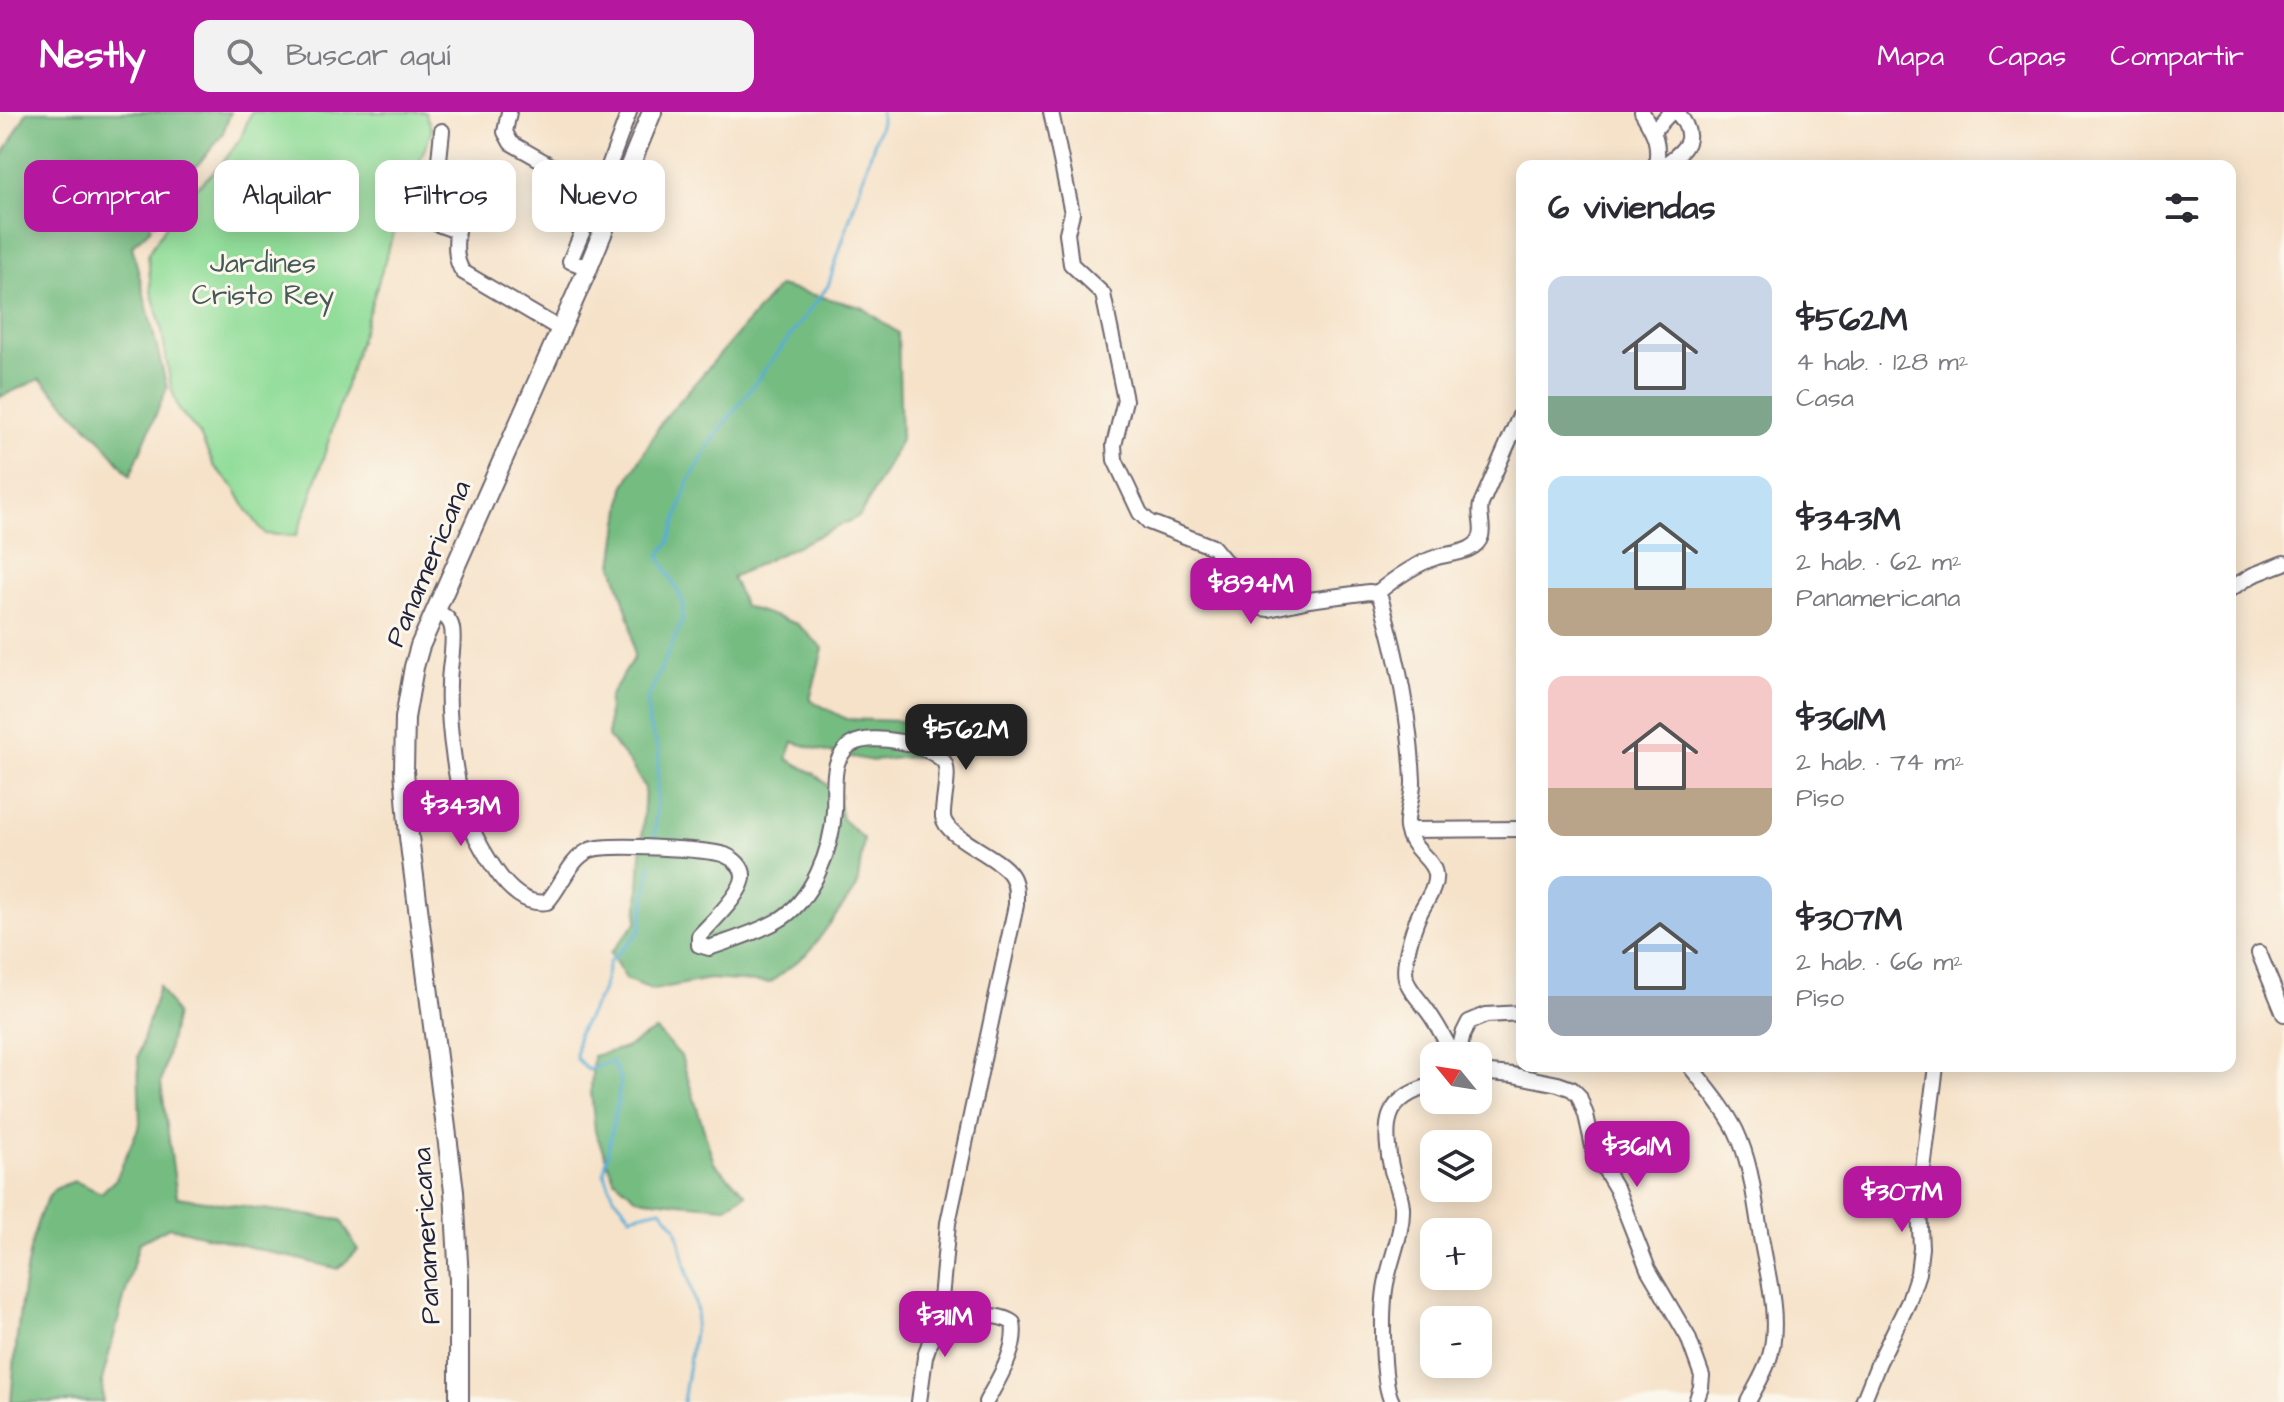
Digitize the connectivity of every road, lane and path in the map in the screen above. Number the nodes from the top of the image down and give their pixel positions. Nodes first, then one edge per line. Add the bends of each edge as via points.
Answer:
1 (509, 112) edge
2 (629, 112) edge
3 (652, 112) edge
4 (1051, 112) edge
5 (1642, 112) edge
6 (1674, 112) edge
7 (1654, 130) junction
8 (442, 131) dead end
9 (439, 160) edge
10 (541, 160) edge
11 (611, 160) edge
12 (1656, 160) edge
13 (1671, 160) edge
14 (457, 232) edge
15 (582, 232) edge
16 (588, 268) junction
17 (560, 329) junction
18 (1516, 425) edge
19 (2284, 563) edge
20 (2236, 585) edge
21 (1377, 593) junction
22 (436, 611) junction
23 (1516, 829) edge
24 (1408, 830) junction
25 (2259, 953) dead end
26 (1516, 1013) edge
27 (2284, 1014) edge
28 (1447, 1042) edge
29 (1460, 1042) edge
30 (1695, 1072) edge
31 (1935, 1072) edge
32 (1492, 1073) edge
33 (1420, 1089) edge
34 (940, 1310) junction
35 (459, 1402) edge
36 (919, 1402) edge
37 (986, 1402) edge
38 (1392, 1402) edge
39 (1696, 1402) edge
40 (1748, 1402) edge
41 (1863, 1402) edge

1 - 10 street via 505,132 511,143
2 - 11 street
3 - 16 main road, Panamericana
4 - 21 street via 1072,213 1067,233 1071,264 1103,294 1125,400 1115,460 1140,513 1149,522 1213,547 1229,566 1243,598 1255,607
5 - 7 street
6 - 7 street
6 - 13 street via 1687,127 1688,138 1684,150
7 - 12 street
8 - 9 street
14 - 17 street via 463,272
15 - 16 street via 570,261
16 - 17 main road, Panamericana
17 - 22 main road, Panamericana
18 - 21 street via 1481,504 1479,540 1468,549 1419,564
19 - 20 street
21 - 24 street via 1404,694 1413,783
22 - 34 street via 447,618 452,632 449,721 462,802 472,830 504,882 533,901 547,902 592,849 722,854 744,873 739,890 699,936 699,945 709,948 777,921 806,895 824,857 834,816 837,760 850,745 897,740 943,761 947,827 1009,872 1016,905 948,1223
22 - 35 main road, Panamericana via 414,667 405,718 404,770 454,1191
23 - 24 street
24 - 28 street via 1413,845 1432,866 1435,882 1414,928 1407,982
25 - 27 street
26 - 29 street via 1469,1022
30 - 40 street via 1728,1116 1753,1178 1773,1307 1773,1340 1768,1364
31 - 41 street via 1919,1208 1918,1273
32 - 39 street via 1558,1084 1579,1096 1594,1151 1617,1190 1648,1269 1688,1337 1702,1376
33 - 38 street via 1404,1097 1388,1122 1390,1161 1402,1210 1384,1299 1386,1384
34 - 36 street via 925,1357
34 - 37 street via 1013,1323 1010,1349

